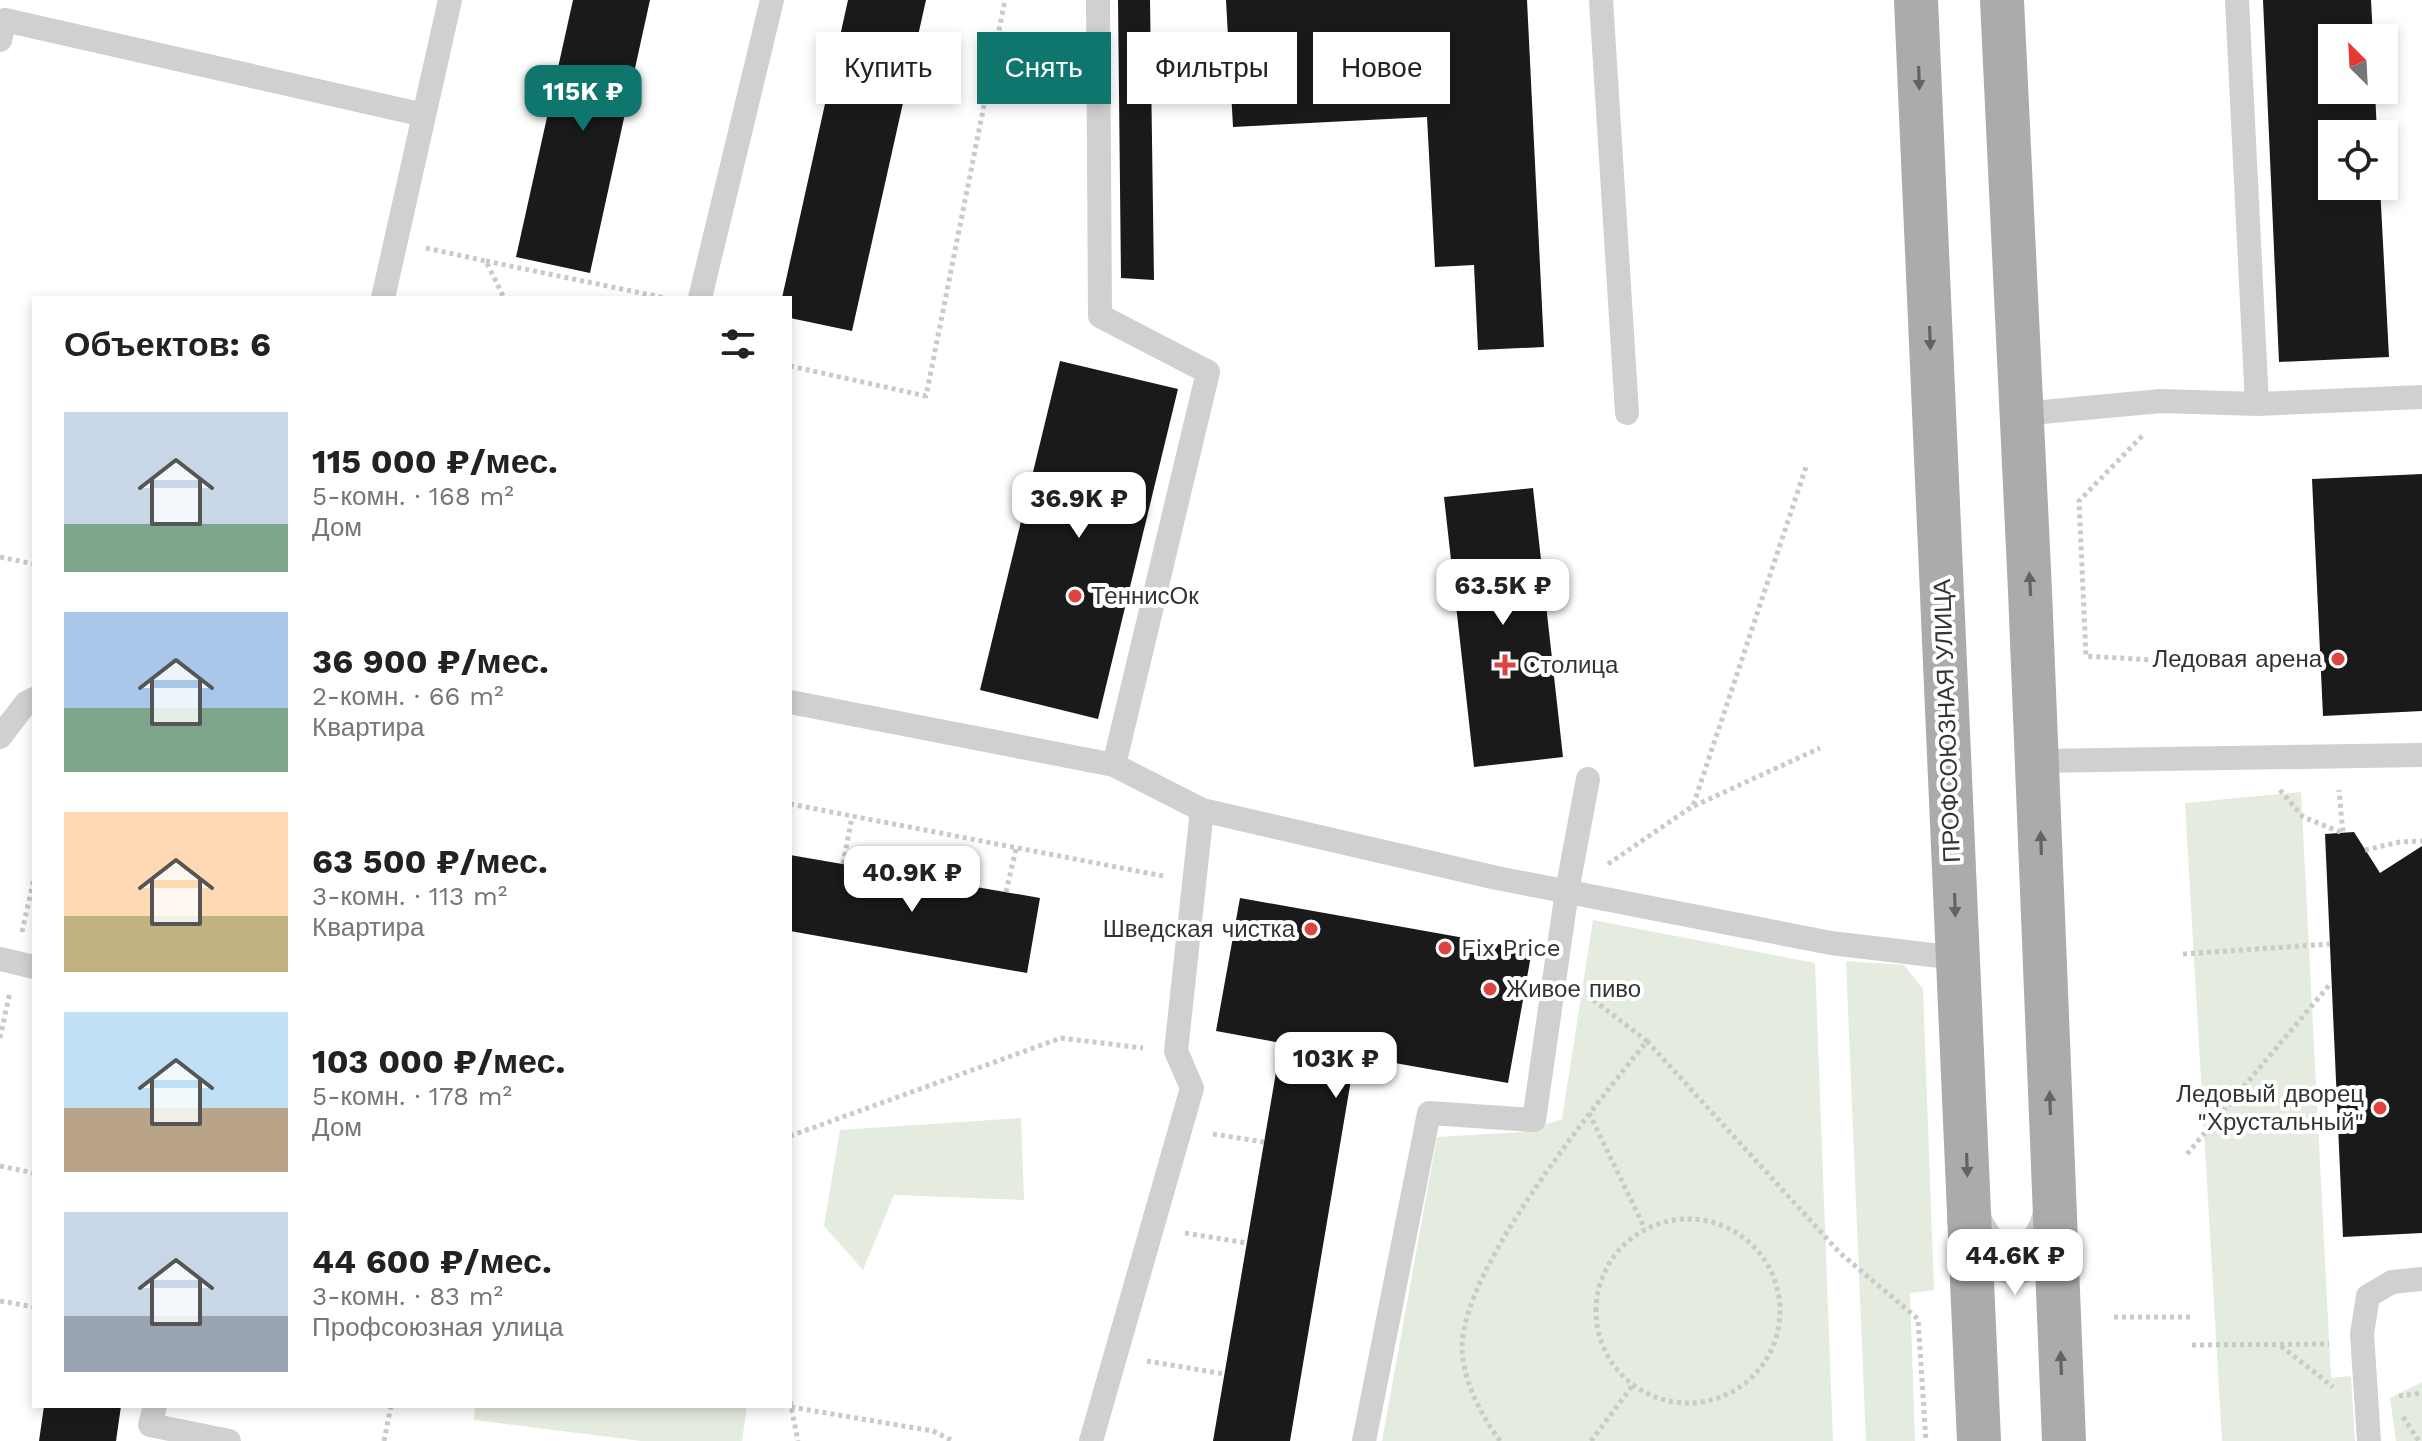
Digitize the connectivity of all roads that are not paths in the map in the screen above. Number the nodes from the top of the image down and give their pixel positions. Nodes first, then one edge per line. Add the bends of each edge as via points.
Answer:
1 (450, 0) edge
2 (772, 0) edge
3 (1098, 0) edge
4 (1601, 0) edge
5 (1916, 0) edge
6 (2002, 0) edge
7 (2237, 0) edge
8 (0, 40) edge
9 (424, 115) junction
10 (383, 296) edge
11 (700, 296) edge
12 (2422, 397) edge
13 (2257, 404) junction
14 (1627, 413) dead end
15 (2022, 414) junction
16 (32, 700) edge
17 (792, 702) edge
18 (0, 737) edge
19 (2422, 755) edge
20 (2038, 761) junction
21 (1114, 765) junction
22 (1588, 779) dead end
23 (1202, 810) junction
24 (1567, 891) junction
25 (1957, 958) junction
26 (0, 959) edge
27 (32, 967) edge
28 (2054, 1218) junction
29 (1969, 1220) junction
30 (2422, 1279) edge
31 (154, 1408) edge
32 (229, 1441) edge
33 (1091, 1441) edge
34 (1364, 1441) edge
35 (1979, 1441) edge
36 (2064, 1441) edge
37 (2369, 1441) edge

1 - 9 lane
2 - 11 lane
3 - 21 lane via 1100,316 1208,372
4 - 14 lane
5 -> 25 main road, ПРОФСОЮЗНАЯ УЛИЦА
6 - 15 main road
7 - 13 lane
8 - 9 lane via 5,20
9 - 10 lane
12 - 13 lane
13 - 15 lane via 2161,401
20 -> 15 main road
16 - 18 lane
17 - 21 lane
19 - 20 lane
28 -> 20 main road
21 - 23 lane
22 - 24 lane
23 - 24 lane
23 - 33 lane via 1176,1051 1192,1088
24 - 25 lane via 1831,943
24 - 34 lane via 1534,1120 1429,1113
25 -> 29 main road, ПРОФСОЮЗНАЯ УЛИЦА
26 - 27 lane
28 - 29 street via 2048,1238 2020,1263 1991,1255
36 -> 28 main road
29 - 35 main road, ПРОФСОЮЗНАЯ УЛИЦА
30 - 37 lane via 2392,1282 2368,1296 2362,1334
31 - 32 lane via 150,1425

